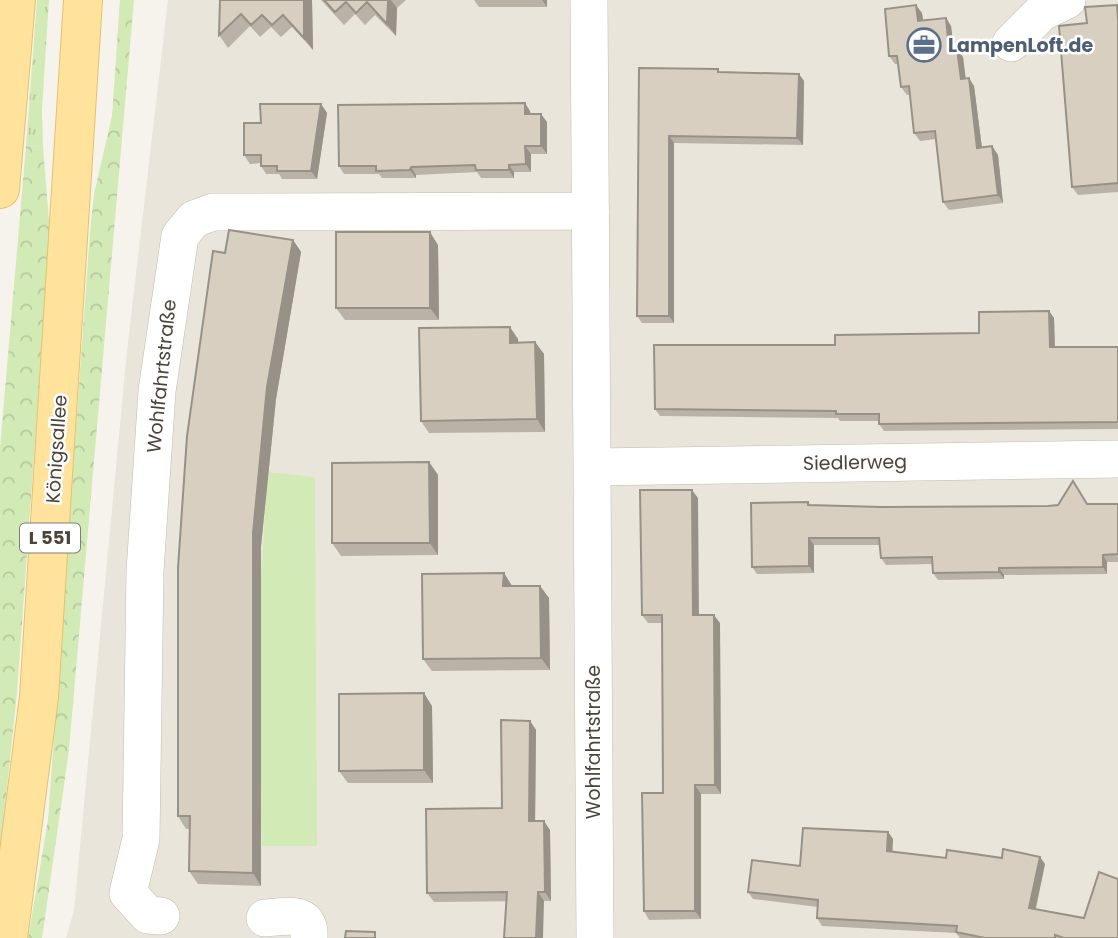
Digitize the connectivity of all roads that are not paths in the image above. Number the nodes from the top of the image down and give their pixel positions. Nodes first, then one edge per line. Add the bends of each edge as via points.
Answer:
1 (16, 0) edge
2 (83, 0) edge
3 (589, 0) edge
4 (1067, 0) edge
5 (1011, 43) dead end
6 (0, 189) edge
7 (591, 211) junction
8 (1118, 459) edge
9 (593, 467) junction
10 (161, 916) dead end
11 (265, 918) dead end
12 (8, 938) edge
13 (309, 938) edge
14 (595, 938) edge

1 - 6 main road
2 - 12 main road, Königsallee / L 551 via 39,697
3 - 7 street, Wohlfahrtstraße
4 - 5 street via 1042,12
7 - 9 street, Wohlfahrtstraße
7 - 10 street, Wohlfahrtstraße via 213,212 194,219 180,236 152,453 145,571 141,838 128,893 148,915
8 - 9 street, Siedlerweg
9 - 14 street, Wohlfahrtstraße
11 - 13 street via 299,917 309,927

